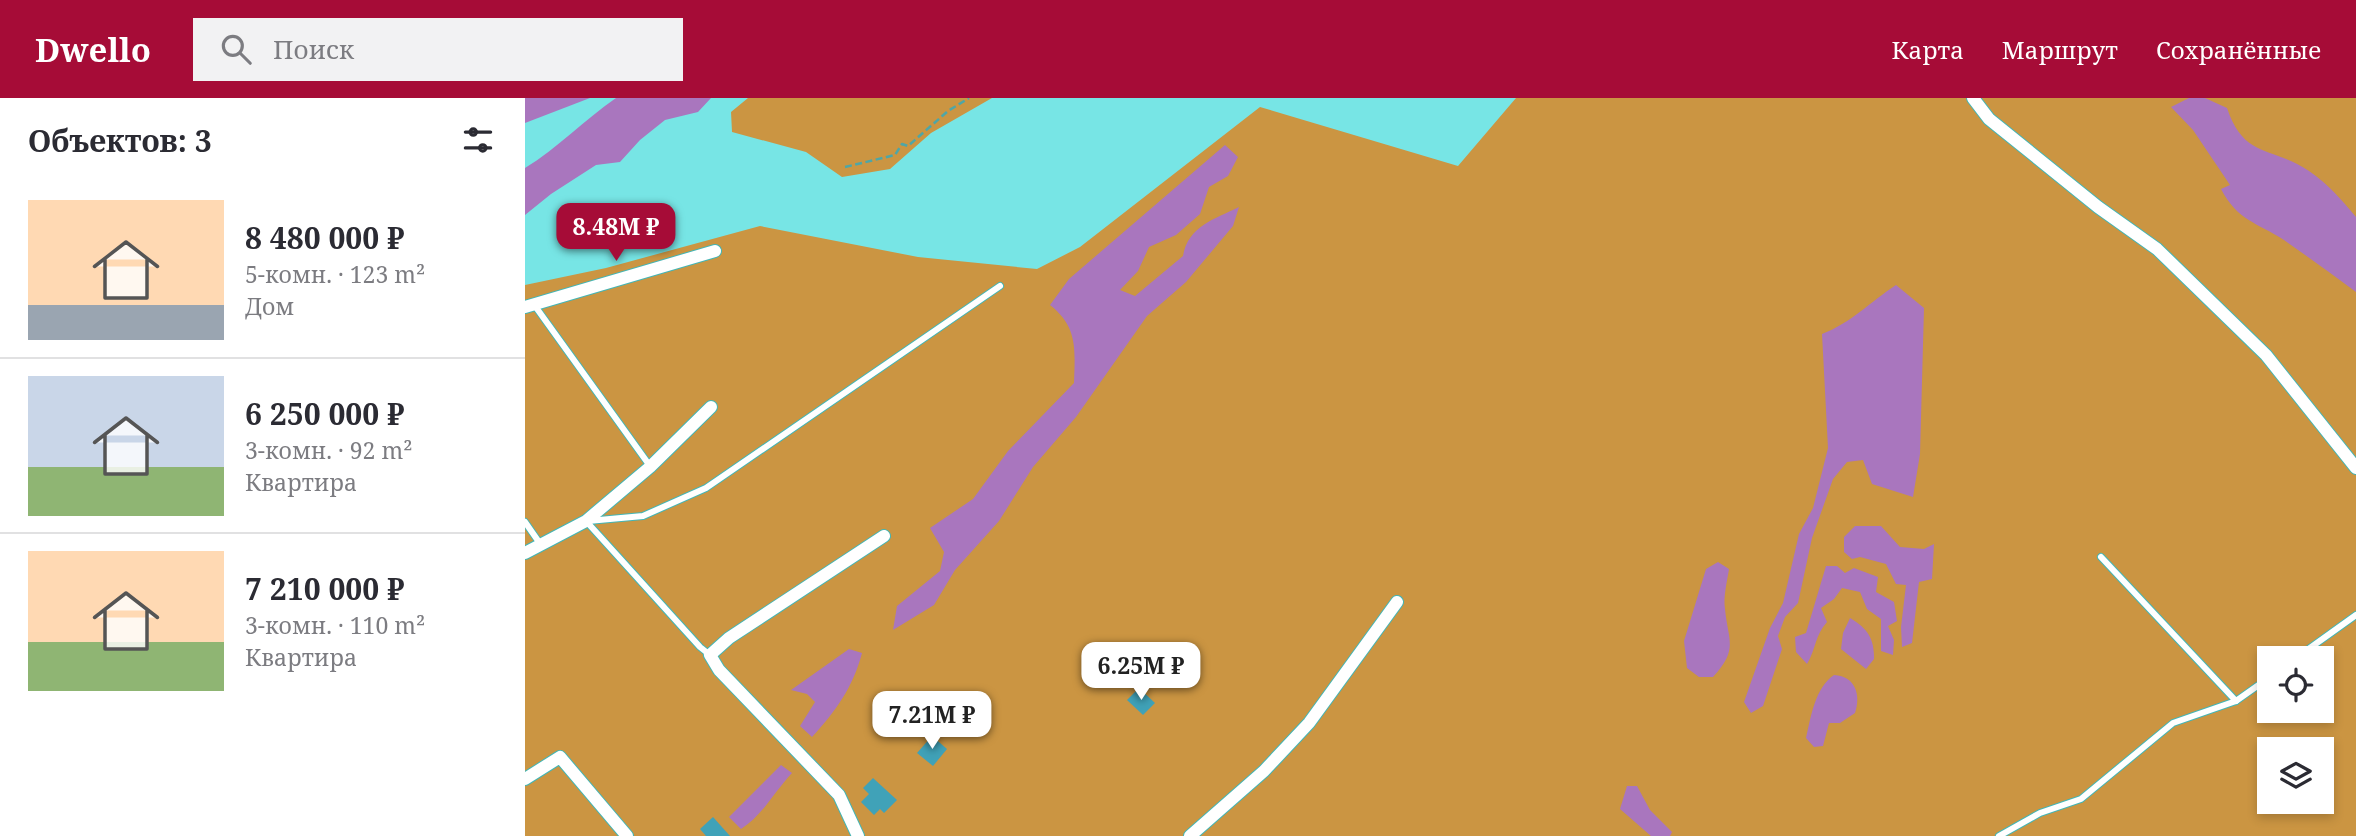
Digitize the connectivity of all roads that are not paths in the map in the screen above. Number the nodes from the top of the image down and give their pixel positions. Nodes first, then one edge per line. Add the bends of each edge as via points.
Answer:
1 (1973, 98) edge
2 (715, 251) dead end
3 (1000, 286) dead end
4 (530, 307) edge
5 (711, 407) dead end
6 (650, 467) junction
7 (2356, 468) edge
8 (586, 521) junction
9 (525, 522) edge
10 (884, 536) dead end
11 (541, 545) junction
12 (525, 553) edge
13 (2101, 557) dead end
14 (1397, 602) dead end
15 (2356, 615) edge
16 (2313, 646) edge
17 (710, 655) junction
18 (2257, 686) edge
19 (2237, 701) junction
20 (525, 779) edge
21 (627, 836) edge
22 (858, 836) edge
23 (1190, 836) edge
24 (1999, 836) edge

1 - 7 street via 1989,119 2157,249 2266,355
2 - 4 street
3 - 8 lane via 706,488 643,516
4 - 6 lane
5 - 6 street
6 - 8 street
8 - 11 street
8 - 17 lane
9 - 11 lane
10 - 17 street
11 - 12 street
13 - 19 lane
14 - 23 street via 1309,723
15 - 16 lane
17 - 22 street via 719,670 839,794
18 - 19 lane
19 - 24 lane via 2173,723 2081,799 2040,813
20 - 21 street via 560,757

